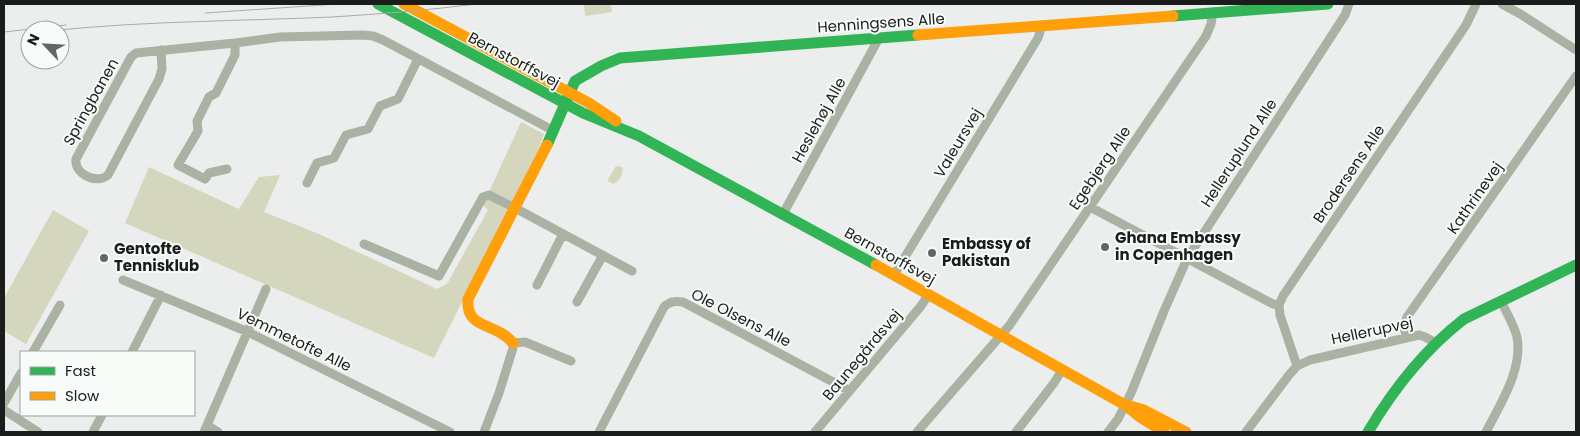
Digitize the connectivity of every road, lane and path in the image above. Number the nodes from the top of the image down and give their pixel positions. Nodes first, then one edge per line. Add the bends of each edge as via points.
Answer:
1 (378, 4) edge
2 (404, 4) edge
3 (1328, 4) edge
4 (1349, 4) edge
5 (1476, 4) edge
6 (1502, 4) edge
7 (1213, 12) junction
8 (1042, 25) junction
9 (879, 38) junction
10 (235, 43) junction
11 (161, 50) junction
12 (1576, 50) edge
13 (418, 59) junction
14 (1576, 76) edge
15 (570, 92) junction
16 (565, 104) junction
17 (554, 131) junction
18 (639, 136) junction
19 (227, 169) dead end
20 (307, 183) dead end
21 (1090, 207) junction
22 (515, 208) junction
23 (783, 214) junction
24 (563, 234) junction
25 (364, 244) dead end
26 (603, 255) junction
27 (1187, 259) junction
28 (1576, 264) edge
29 (632, 271) dead end
30 (894, 275) junction
31 (123, 280) dead end
32 (536, 285) dead end
33 (266, 289) dead end
34 (929, 294) junction
35 (160, 295) junction
36 (1501, 301) junction
37 (577, 302) dead end
38 (60, 305) dead end
39 (1279, 305) junction
40 (248, 332) junction
41 (1000, 336) junction
42 (1407, 338) junction
43 (513, 343) junction
44 (1436, 343) junction
45 (34, 351) edge
46 (132, 351) edge
47 (571, 361) dead end
48 (1297, 366) junction
49 (1062, 370) junction
50 (20, 375) edge
51 (850, 391) junction
52 (4, 403) edge
53 (1125, 404) junction
54 (4, 410) edge
55 (101, 416) edge
56 (206, 429) edge
57 (38, 432) edge
58 (93, 432) edge
59 (218, 432) edge
60 (450, 432) edge
61 (484, 432) edge
62 (598, 432) edge
63 (815, 432) edge
64 (917, 432) edge
65 (1016, 432) edge
66 (1108, 432) edge
67 (1164, 432) edge
68 (1186, 432) edge
69 (1246, 432) edge
70 (1368, 432) edge
71 (1486, 432) edge

1 - 16 street, Bernstorffsvej
2 - 15 street, Bernstorffsvej
3 - 7 street, Henningsens Alle
4 - 27 street, Helleruplund Alle via 1345,15
5 - 39 street, Brodersens Alle via 1466,25
6 - 12 street
7 - 8 street, Henningsens Alle
7 - 21 street, Egebjerg Alle via 1206,36
8 - 9 street, Henningsens Alle
8 - 30 street, Valeursvej via 1038,38
9 - 15 street, Henningsens Alle via 620,58 577,80
9 - 23 street, Heslehøj Alle
10 - 11 street, Springbanen
10 - 13 street, Springbanen via 280,37 362,35 383,40
10 - 19 street via 235,54 216,93 209,97 197,121 198,131 178,165 205,179 209,173
11 - 11 street, Springbanen via 136,53 132,57 76,159 77,170 81,173 98,180 108,175 157,84 162,69
13 - 17 street, Springbanen
13 - 20 street via 398,99 380,106 368,128 346,135 334,158 317,164
14 - 42 street, Kathrinevej via 1407,317 1404,328
15 - 16 street
15 - 18 street, Bernstorffsvej
16 - 17 street
16 - 18 street, Bernstorffsvej
17 - 22 street
18 - 23 street, Bernstorffsvej
21 - 27 street
21 - 41 street, Egebjerg Alle
22 - 24 street
22 - 25 street via 489,195 483,197 439,276
22 - 43 street via 466,306 474,320 508,335
23 - 30 street, Bernstorffsvej
24 - 26 street
24 - 32 street
26 - 29 street
26 - 37 street
27 - 39 street
27 - 53 street, Helleruplund Alle
28 - 36 street
30 - 34 street, Bernstorffsvej
31 - 35 street, Vemmetofte Alle
33 - 40 street
34 - 41 street, Bernstorffsvej
34 - 51 street, Baunegårdsvej
35 - 40 street, Vemmetofte Alle
35 - 46 street
36 - 44 street via 1464,319
36 - 71 street via 1516,335 1518,352 1515,372
38 - 45 street
39 - 48 street
40 - 56 street
40 - 60 street, Vemmetofte Alle
41 - 49 street, Bernstorffsvej
41 - 64 street, Egebjerg Alle
42 - 44 street, Hellerupvej via 1425,336
42 - 48 street, Hellerupvej via 1310,360
43 - 47 street via 525,342
43 - 61 street
44 - 70 street via 1392,394
48 - 69 street
49 - 53 street, Bernstorffsvej
49 - 65 street
50 - 52 street
51 - 62 street, Ole Olsens Alle via 683,302 675,301 664,308
51 - 63 street, Baunegårdsvej
53 - 66 street, Helleruplund Alle
53 - 67 street, Bernstorffsvej
53 - 68 street, Bernstorffsvej
54 - 57 street
55 - 58 street
56 - 59 street

